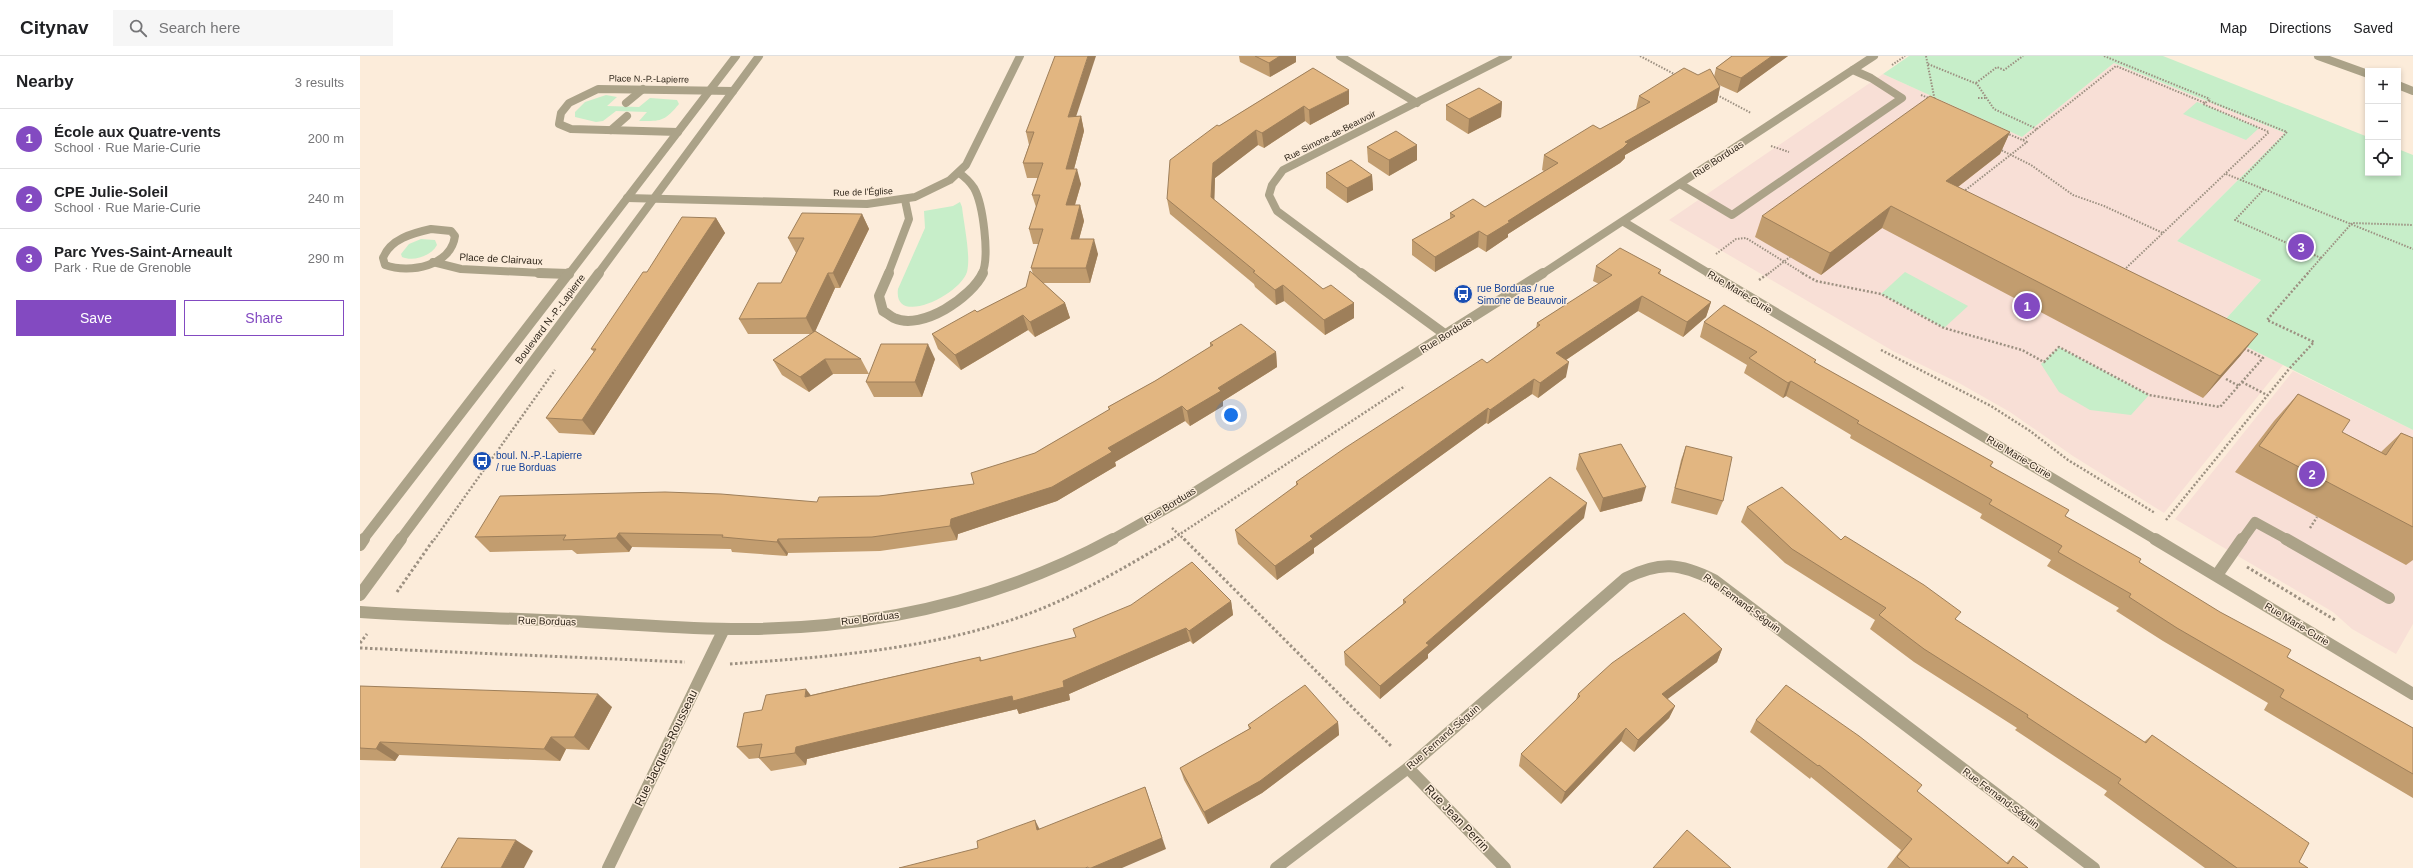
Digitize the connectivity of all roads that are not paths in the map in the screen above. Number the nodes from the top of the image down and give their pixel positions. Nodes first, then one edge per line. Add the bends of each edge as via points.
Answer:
1 (736, 56) edge
2 (759, 56) edge
3 (1020, 56) edge
4 (1340, 56) edge
5 (1508, 56) edge
6 (1874, 56) edge
7 (2318, 56) edge
8 (1853, 70) junction
9 (2365, 73) edge
10 (2401, 87) edge
11 (643, 89) junction
12 (710, 90) junction
13 (733, 91) junction
14 (2413, 91) edge
15 (626, 103) dead end
16 (1417, 103) junction
17 (626, 116) dead end
18 (611, 130) junction
19 (678, 132) junction
20 (959, 173) junction
21 (1680, 184) junction
22 (627, 198) junction
23 (653, 198) junction
24 (905, 200) junction
25 (1624, 222) junction
26 (433, 262) junction
27 (569, 274) junction
28 (1446, 335) junction
29 (360, 545) edge
30 (2216, 575) junction
31 (360, 595) edge
32 (2389, 598) dead end
33 (360, 612) edge
34 (724, 628) junction
35 (2413, 694) edge
36 (1408, 768) junction
37 (608, 868) edge
38 (1276, 868) edge
39 (1505, 868) edge
40 (2094, 868) edge

1 - 12 street, Boulevard N.-P.-Lapierre
2 - 13 street, Boulevard N.-P.-Lapierre
3 - 20 street, Rue de l'Église via 972,156
4 - 16 street
5 - 16 street, Rue Simone-de-Beauvoir
6 - 8 street, Rue Borduas
7 - 9 street
8 - 21 street, Rue Borduas
8 - 21 street via 1902,98 1732,215
10 - 14 street
11 - 12 street, Place N.-P.-Lapierre
11 - 15 street
11 - 18 street, Place N.-P.-Lapierre via 608,88 587,93 569,103 559,118 560,124 571,129
12 - 13 street, Place N.-P.-Lapierre
12 - 19 street, Boulevard N.-P.-Lapierre
13 - 23 street, Boulevard N.-P.-Lapierre
16 - 28 street, Rue Simone-de-Beauvoir via 1283,170 1271,184 1269,199 1271,205 1290,221
17 - 18 street
18 - 19 street, Place N.-P.-Lapierre
19 - 22 street, Boulevard N.-P.-Lapierre
20 - 24 street, Rue de l'Église via 939,187
20 - 24 street via 971,182 978,194 986,260 982,277 970,294 947,309 924,318 906,320 889,315 879,304 879,296 909,219
21 - 25 street, Rue Borduas
22 - 23 street, Rue de l'Église
22 - 27 street, Boulevard N.-P.-Lapierre
23 - 24 street, Rue de l'Église via 867,204
23 - 31 street, Boulevard N.-P.-Lapierre
25 - 28 street, Rue Borduas
25 - 30 street, Rue Marie-Curie
26 - 26 street, Place de Clairvaux via 444,256 454,245 455,236 451,231 431,229 406,236 389,247 382,260 385,265 399,270 410,270
26 - 27 street, Place de Clairvaux via 462,269
27 - 29 street, Boulevard N.-P.-Lapierre
28 - 34 street, Rue Borduas via 1138,524 1053,571 999,591 916,612 789,627
30 - 32 street via 2255,522
30 - 35 street, Rue Marie-Curie
33 - 34 street, Rue Borduas
34 - 37 street, Rue Jacques-Rousseau
36 - 38 street, Rue Fernand-Séguin
36 - 39 street, Rue Jean Perrin
36 - 40 street, Rue Fernand-Séguin via 1626,578 1646,568 1678,566 1714,580

